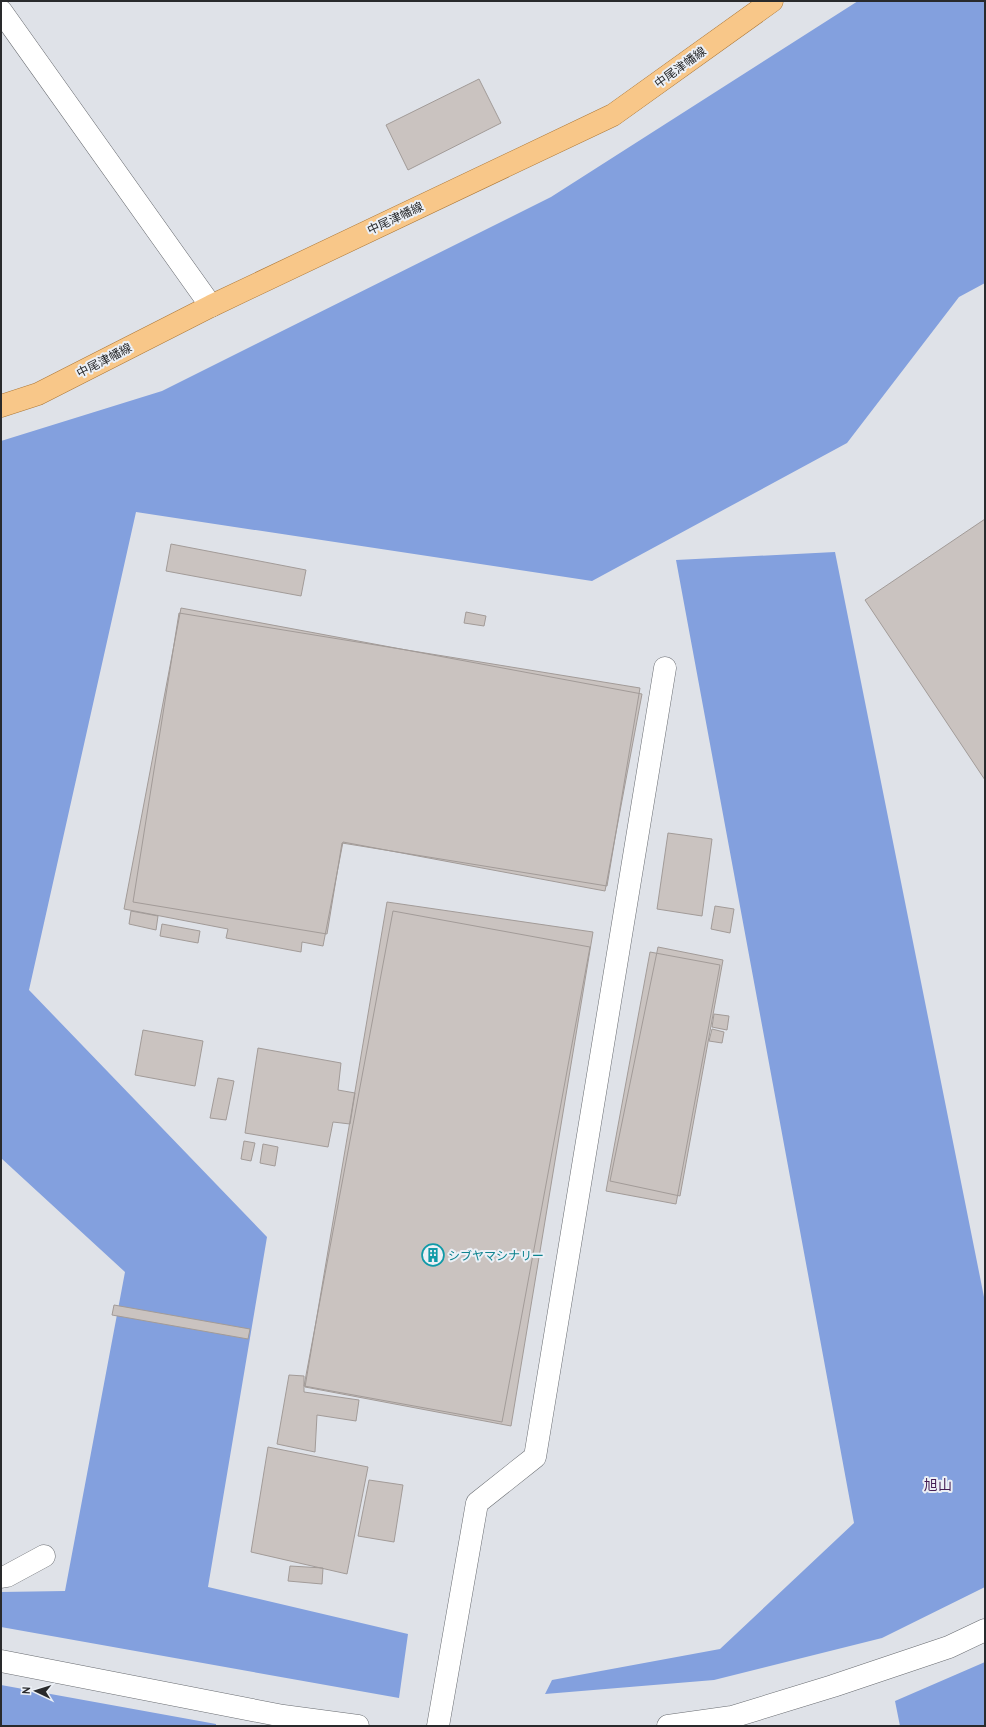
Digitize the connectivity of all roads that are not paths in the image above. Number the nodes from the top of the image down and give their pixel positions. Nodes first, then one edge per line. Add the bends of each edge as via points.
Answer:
1 (772, 1) edge
2 (1, 11) edge
3 (211, 306) junction
4 (1, 406) edge
5 (665, 668) dead end
6 (44, 1556) dead end
7 (1, 1577) edge
8 (985, 1630) edge
9 (1, 1661) edge
10 (358, 1726) edge
11 (438, 1726) edge
12 (668, 1726) edge

1 - 3 main road, 中尾津幡線 via 613,115
2 - 3 street
3 - 4 main road, 中尾津幡線 via 38,394
5 - 11 street via 535,1457 477,1503
6 - 7 street
8 - 12 street via 949,1647 833,1686 732,1716
9 - 10 street via 283,1716

